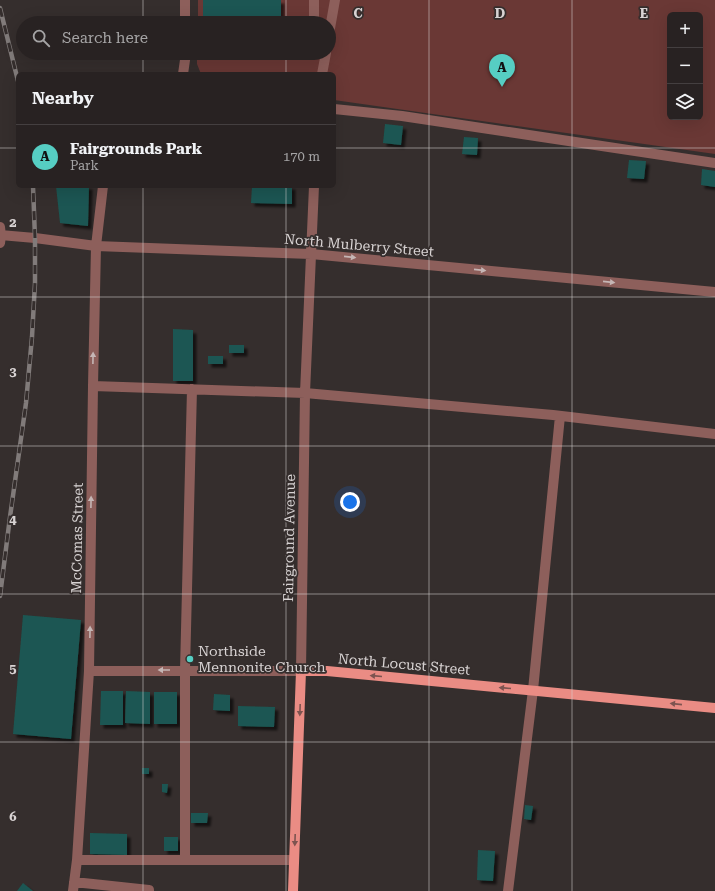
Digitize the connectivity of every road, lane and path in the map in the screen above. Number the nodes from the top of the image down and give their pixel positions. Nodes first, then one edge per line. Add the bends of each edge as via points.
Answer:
1 (185, 0) edge
2 (314, 0) edge
3 (335, 0) edge
4 (185, 16) edge
5 (314, 16) edge
6 (332, 16) edge
7 (185, 60) edge
8 (322, 60) edge
9 (325, 60) edge
10 (323, 70) edge
11 (183, 72) edge
12 (336, 109) edge
13 (715, 164) edge
14 (103, 188) edge
15 (314, 188) edge
16 (0, 235) edge
17 (96, 246) junction
18 (311, 254) junction
19 (715, 292) edge
20 (93, 386) junction
21 (192, 389) junction
22 (305, 393) junction
23 (560, 416) junction
24 (715, 434) edge
25 (186, 670) junction
26 (89, 671) junction
27 (301, 672) junction
28 (533, 690) junction
29 (715, 708) edge
30 (77, 860) junction
31 (185, 860) junction
32 (294, 860) junction
33 (74, 886) edge
34 (148, 891) edge
35 (293, 891) edge
36 (508, 891) edge

1 - 4 street
2 - 5 street
3 - 6 street
7 - 11 street
8 - 10 street
9 - 10 street
12 - 13 street via 402,116
14 - 17 street, McComas Street
15 - 18 street, Fairground Avenue
16 - 17 street, North Mulberry Street
17 - 18 street, North Mulberry Street
20 -> 17 street, McComas Street
18 -> 19 street, North Mulberry Street
18 - 22 street, Fairground Avenue
20 - 21 street
26 -> 20 street, McComas Street
21 - 22 street
21 - 25 street
22 - 23 street
22 - 27 street, Fairground Avenue
23 - 24 street
23 - 28 street
25 -> 26 street, North Locust Street
25 - 27 street, North Locust Street
25 - 31 street
26 - 30 street, McComas Street
28 -> 27 main road, North Locust Street via 327,671
27 -> 32 main road, Fairground Avenue
29 -> 28 main road, North Locust Street
28 - 36 street
30 - 31 street
30 - 33 street, McComas Street
31 - 32 street
32 - 35 main road, Fairground Avenue
33 - 34 street

